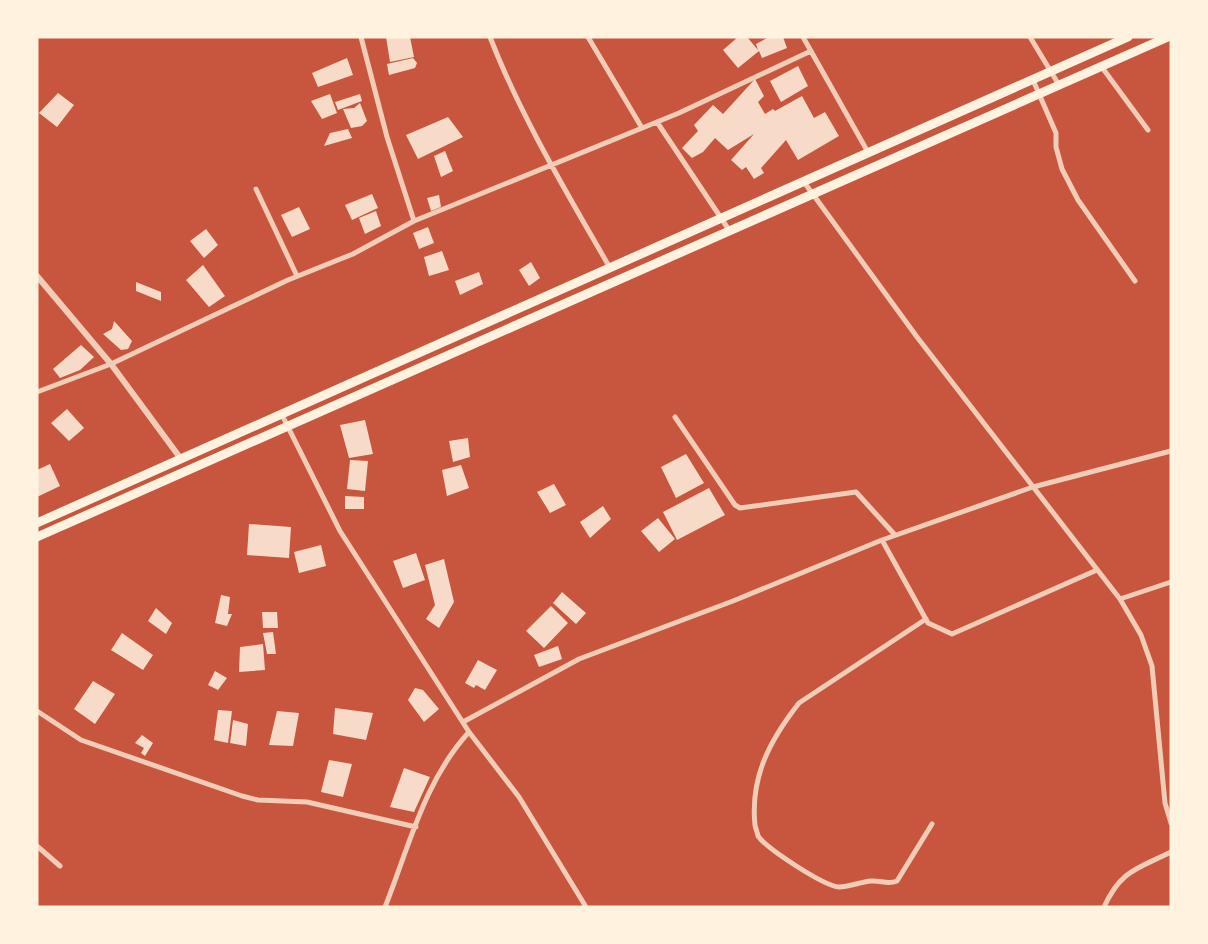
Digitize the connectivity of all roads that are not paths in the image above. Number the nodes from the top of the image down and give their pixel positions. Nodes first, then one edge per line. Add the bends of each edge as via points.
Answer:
1 (361, 37) edge
2 (490, 37) edge
3 (587, 37) edge
4 (803, 37) edge
5 (1030, 37) edge
6 (1125, 37) edge
7 (1168, 37) edge
8 (811, 51) junction
9 (1101, 66) junction
10 (1051, 72) junction
11 (1033, 80) junction
12 (1059, 85) junction
13 (1039, 93) junction
14 (657, 122) junction
15 (642, 128) junction
16 (1148, 130) dead end
17 (869, 153) junction
18 (551, 164) junction
19 (804, 182) junction
20 (256, 189) dead end
21 (812, 193) junction
22 (721, 219) junction
23 (414, 220) junction
24 (729, 230) junction
25 (610, 268) junction
26 (37, 276) edge
27 (297, 276) junction
28 (1135, 281) dead end
29 (111, 364) junction
30 (37, 393) edge
31 (281, 412) junction
32 (675, 417) dead end
33 (286, 426) junction
34 (1171, 451) edge
35 (181, 459) junction
36 (1033, 487) junction
37 (37, 523) edge
38 (895, 535) junction
39 (37, 537) edge
40 (882, 540) junction
41 (1097, 570) junction
42 (1171, 582) edge
43 (1120, 599) junction
44 (926, 619) junction
45 (37, 711) edge
46 (463, 722) junction
47 (469, 732) junction
48 (1171, 822) edge
49 (932, 824) dead end
50 (416, 827) junction
51 (37, 846) edge
52 (1171, 852) edge
53 (60, 866) dead end
54 (384, 907) edge
55 (586, 907) edge
56 (1104, 907) edge

1 - 23 street
2 - 18 street
3 - 15 street
4 - 8 street
5 - 10 street
6 - 10 highway
7 - 9 highway
8 - 14 street
8 - 17 street
9 - 12 highway
9 - 16 street
10 - 11 highway
10 - 12 street
11 - 13 street
11 - 17 highway
12 - 13 highway
13 - 21 highway
13 - 28 street via 1056,133 1062,169 1078,200
14 - 15 street
14 - 22 street
15 - 18 street
17 - 19 highway
18 - 23 street
18 - 25 street
19 - 21 street
19 - 22 highway
20 - 27 street
21 - 24 highway
21 - 36 street
22 - 24 street
22 - 25 highway
23 - 27 street via 353,254
24 - 33 highway
25 - 31 highway
26 - 29 street
27 - 29 street
29 - 30 street
29 - 35 street
31 - 33 street
31 - 35 highway
32 - 38 street via 740,508 856,492
33 - 39 highway
33 - 46 street via 340,531
34 - 36 street
35 - 37 highway
36 - 38 street
36 - 41 street
38 - 40 street
40 - 44 street
40 - 46 street via 579,659
41 - 43 street
41 - 44 street via 952,634
42 - 43 street
43 - 48 street via 1142,635 1152,666
44 - 49 street via 799,703 757,775 755,827 769,847 838,887 897,881
45 - 50 street via 90,744 242,796 307,802
46 - 47 street
47 - 50 street via 443,765
47 - 55 street via 519,797
50 - 54 street
51 - 53 street
52 - 56 street via 1122,877

